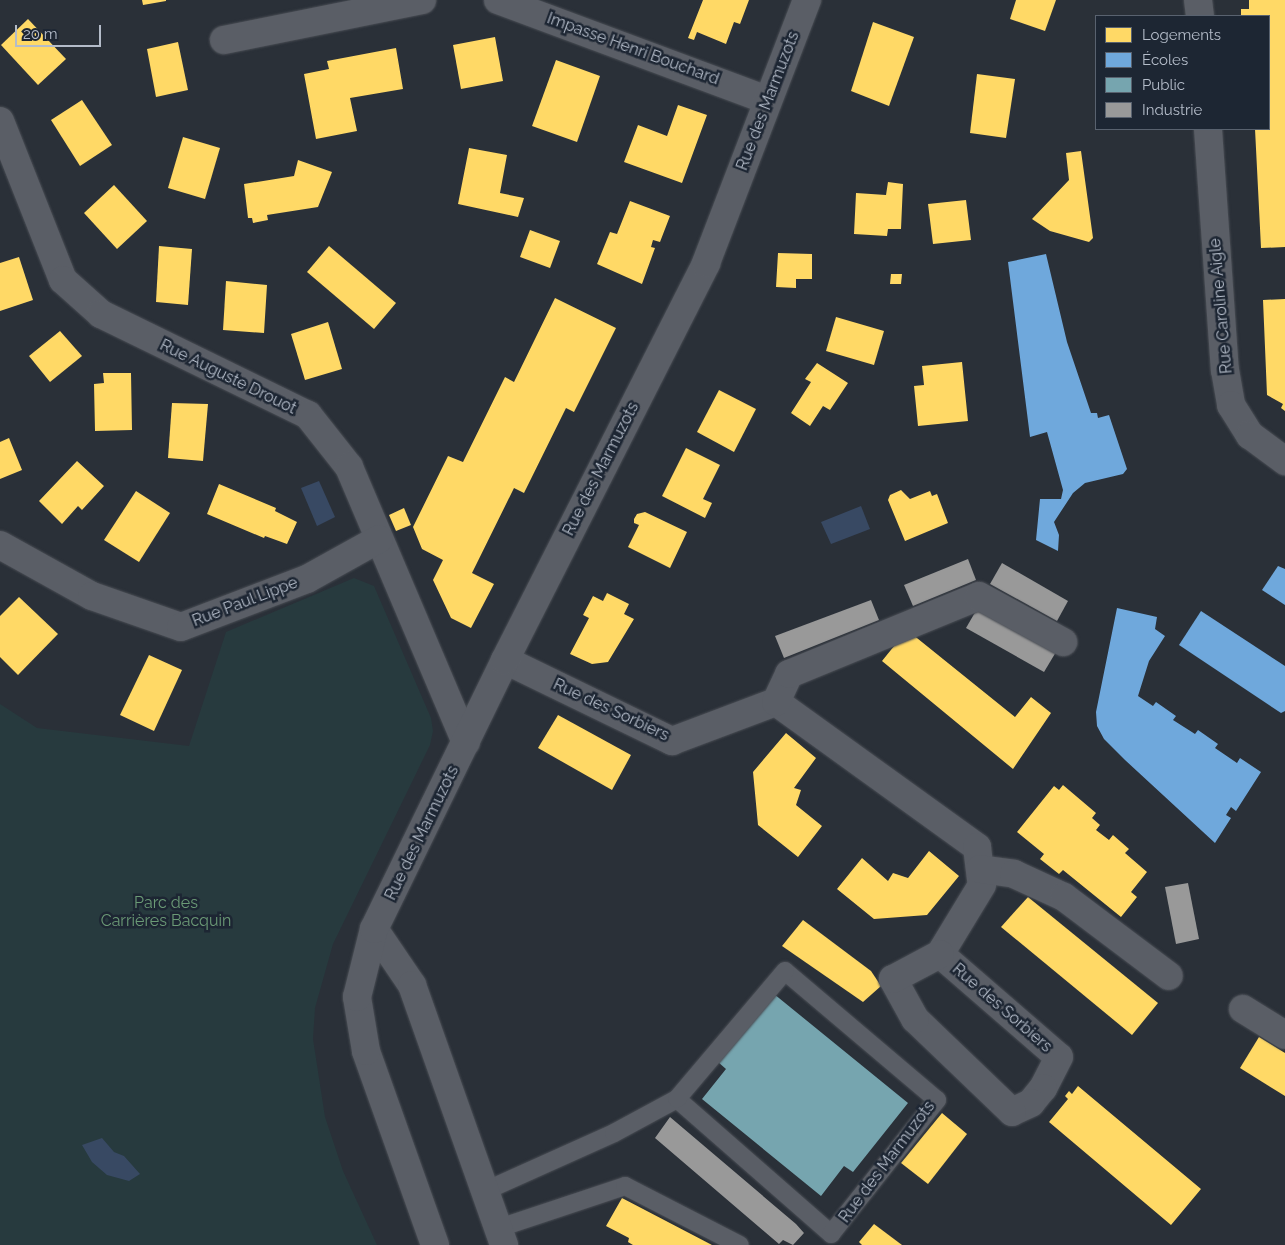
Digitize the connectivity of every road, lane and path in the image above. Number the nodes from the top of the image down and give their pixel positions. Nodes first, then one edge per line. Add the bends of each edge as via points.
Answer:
1 (422, 0) edge
2 (498, 0) edge
3 (807, 0) edge
4 (1198, 0) edge
5 (1200, 15) edge
6 (224, 40) dead end
7 (767, 100) junction
8 (0, 121) edge
9 (1208, 130) edge
10 (6, 160) edge
11 (1285, 461) edge
12 (379, 539) junction
13 (0, 544) edge
14 (1063, 642) dead end
15 (505, 660) junction
16 (776, 702) junction
17 (466, 742) junction
18 (980, 869) junction
19 (374, 930) junction
20 (940, 954) junction
21 (1169, 976) dead end
22 (1243, 1009) dead end
23 (1285, 1034) edge
24 (678, 1099) junction
25 (485, 1191) junction
26 (501, 1237) edge
27 (435, 1245) edge
28 (740, 1245) edge

1 - 6 street
2 - 7 street, Impasse Henri Bouchard
3 - 7 street, Rue des Marmuzots
4 - 5 street
7 - 15 street, Rue des Marmuzots via 706,263
8 - 10 street, Rue Auguste Drouot
9 - 11 street, Rue Caroline Aigle via 1225,370 1232,405 1250,435
10 - 12 street, Rue Auguste Drouot via 64,280 101,314 308,416 349,467
12 - 13 street, Rue Paul Lippe via 307,579 181,626 92,596
12 - 17 street, Rue Auguste Drouot
14 - 16 street via 979,596 789,674
15 - 16 street, Rue des Sorbiers via 672,741
15 - 17 street, Rue des Marmuzots
16 - 18 street, Rue des Sorbiers via 976,846
17 - 19 street, Rue des Marmuzots
18 - 20 street, Rue des Sorbiers via 982,885
18 - 21 street via 1014,874 1064,897
19 - 25 street via 412,985
19 - 27 street, Rue des Marmuzots via 357,997 366,1051
20 - 20 street, Rue des Sorbiers via 1059,1057 1031,1103 1012,1112 915,1019 893,979
22 - 23 street
24 - 24 lane, Rue des Marmuzots via 831,1234 937,1100 785,970
24 - 25 lane, Rue des Marmuzots via 614,1133
25 - 26 street
26 - 28 lane via 625,1186

